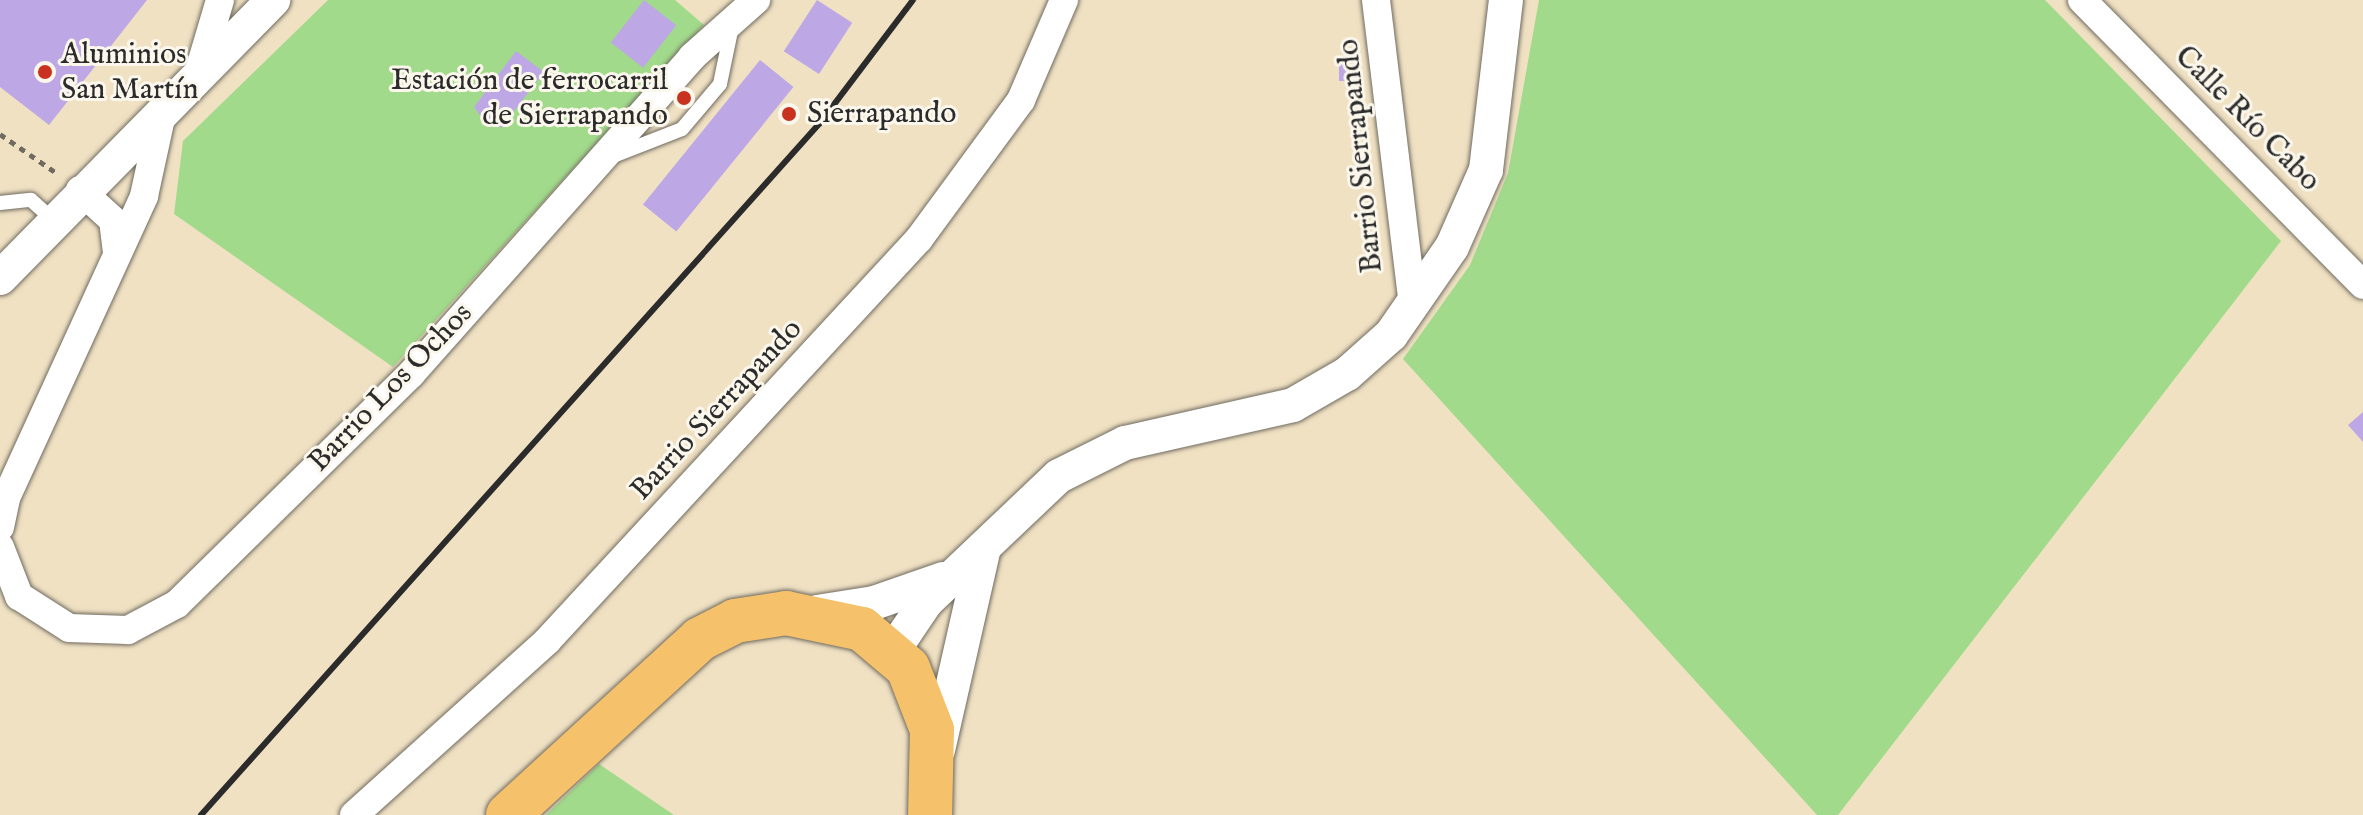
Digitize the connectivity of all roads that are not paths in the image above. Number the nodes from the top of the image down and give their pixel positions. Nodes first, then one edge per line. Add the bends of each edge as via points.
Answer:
1 (220, 0) edge
2 (273, 0) edge
3 (756, 0) edge
4 (1064, 0) edge
5 (1376, 0) edge
6 (1506, 0) edge
7 (2082, 0) edge
8 (732, 21) junction
9 (199, 71) junction
10 (164, 106) junction
11 (598, 160) junction
12 (80, 190) junction
13 (0, 203) edge
14 (51, 218) junction
15 (117, 252) junction
16 (0, 278) edge
17 (2363, 285) edge
18 (1413, 306) junction
19 (0, 527) edge
20 (0, 547) edge
21 (975, 569) junction
22 (801, 613) junction
23 (895, 653) junction
24 (932, 798) edge
25 (354, 815) edge
26 (508, 815) edge

1 - 9 street
2 - 9 street
3 - 8 street, Barrio Los Ochos
4 - 25 street, Barrio Sierrapando via 1021,100 919,239 547,641
5 - 18 street, Barrio Sierrapando
6 - 18 street via 1486,170 1452,247
7 - 17 street, Calle Río Cabo
8 - 11 street, Barrio Los Ochos
8 - 11 lane via 720,84 682,129 655,145
9 - 10 street
10 - 12 street
10 - 15 street via 144,196
11 - 20 street, Barrio Los Ochos via 411,374 155,619 93,632 46,619 19,596
12 - 14 street
12 - 15 street via 113,220
13 - 14 lane via 31,200
14 - 16 street
15 - 19 street via 6,498
18 - 21 street via 1367,358 1293,405 1125,443 1076,466 1031,498
21 - 22 street via 901,596
21 - 23 street via 926,602
21 - 24 street
22 - 23 highway via 843,620
22 - 26 highway via 752,616 700,639
23 - 24 highway via 926,704

